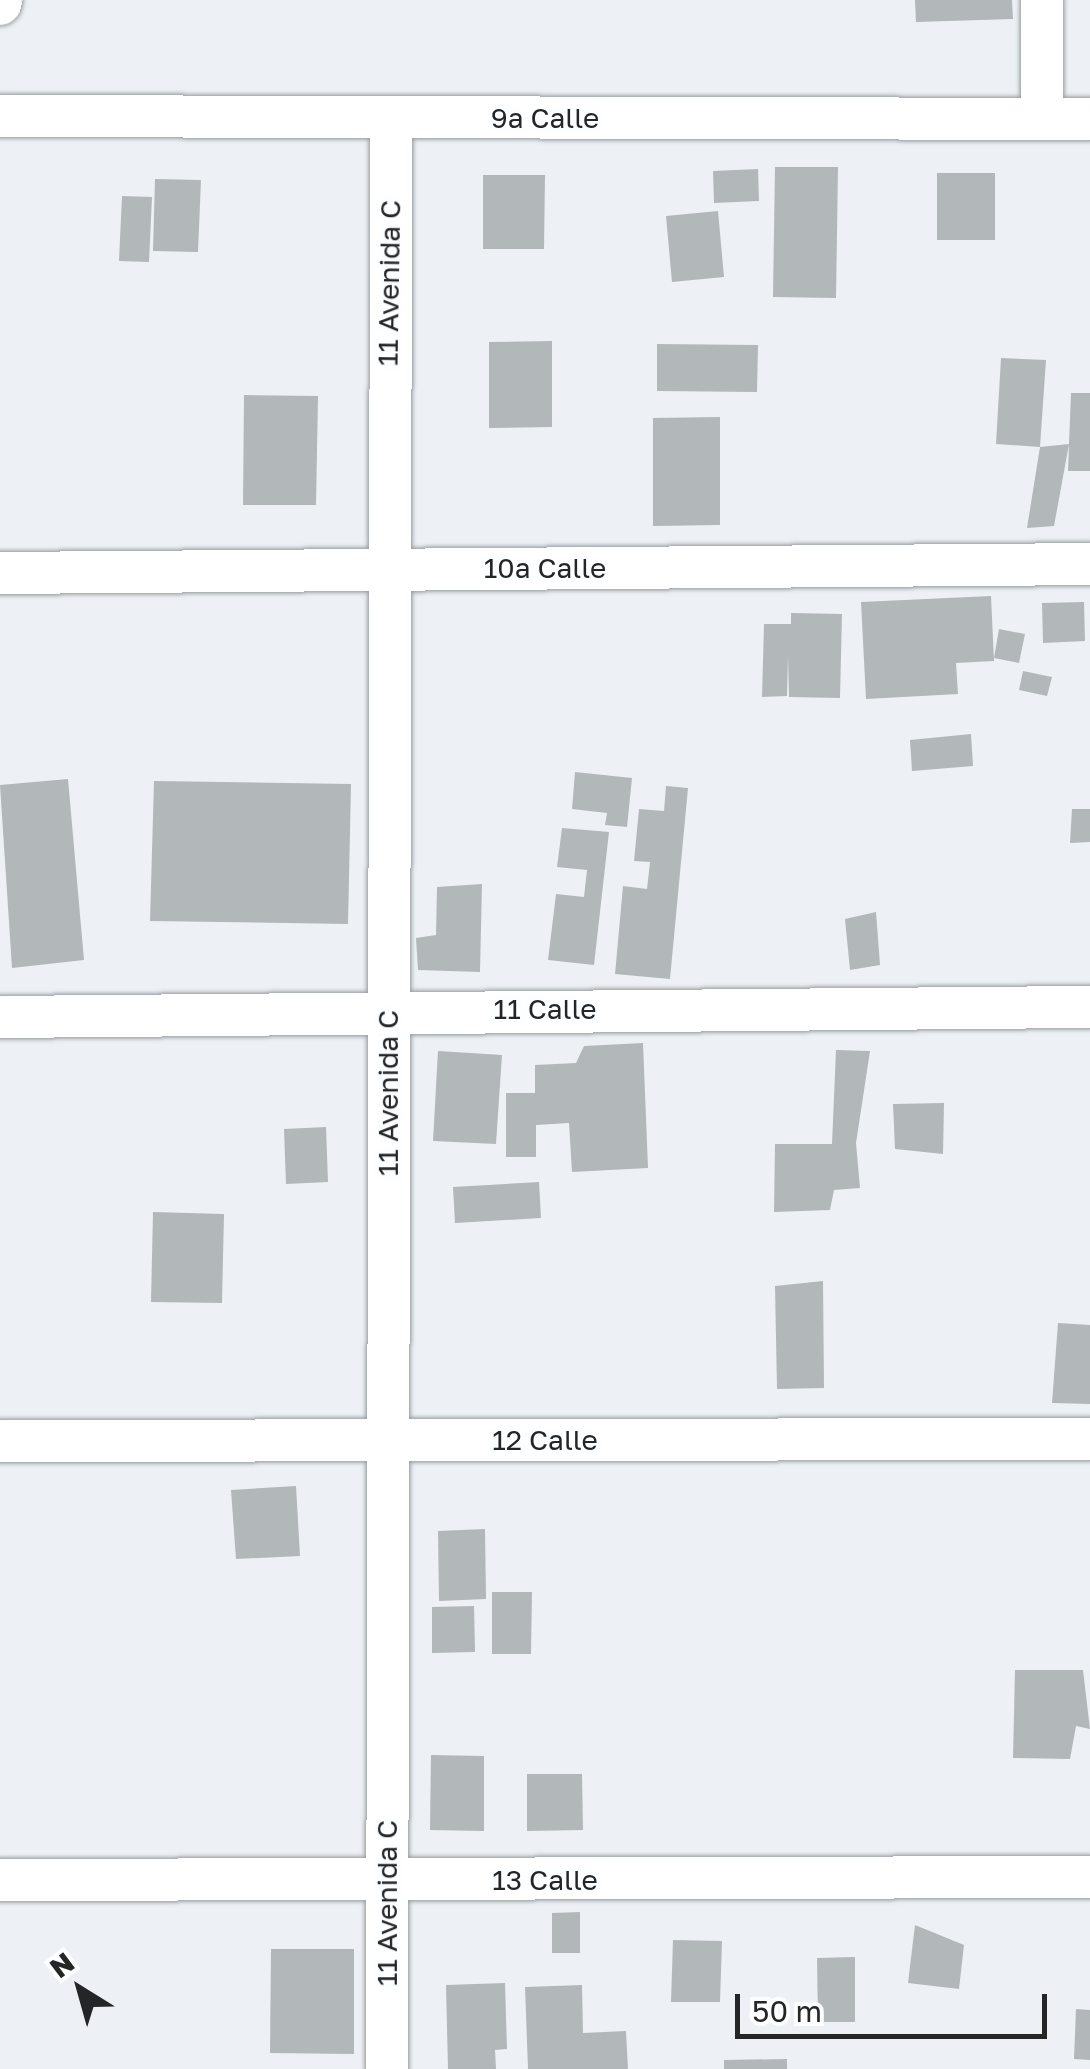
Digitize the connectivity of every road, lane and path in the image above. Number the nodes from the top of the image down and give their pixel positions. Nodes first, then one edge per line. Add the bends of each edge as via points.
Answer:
1 (1042, 0) edge
2 (0, 116) edge
3 (390, 118) junction
4 (1042, 119) junction
5 (1090, 119) edge
6 (1090, 564) edge
7 (385, 570) junction
8 (0, 573) edge
9 (1090, 1007) edge
10 (389, 1009) junction
11 (0, 1018) edge
12 (1090, 1439) edge
13 (0, 1440) edge
14 (388, 1440) junction
15 (1090, 1877) edge
16 (0, 1880) edge
17 (387, 1881) junction
18 (387, 2069) edge

1 - 4 street
2 - 3 street, 9a Calle
3 - 4 street, 9a Calle
3 - 7 street, 11 Avenida C
4 - 5 street, 9a Calle
6 - 7 street, 10a Calle
7 - 8 street, 10a Calle
7 - 10 street, 11 Avenida C
9 - 10 street, 11 Calle
10 - 11 street, 11 Calle
10 - 14 street, 11 Avenida C
12 - 14 street, 12 Calle
13 - 14 street, 12 Calle
14 - 17 street, 11 Avenida C
15 - 17 street, 13 Calle
16 - 17 street, 13 Calle
17 - 18 street, 11 Avenida C

